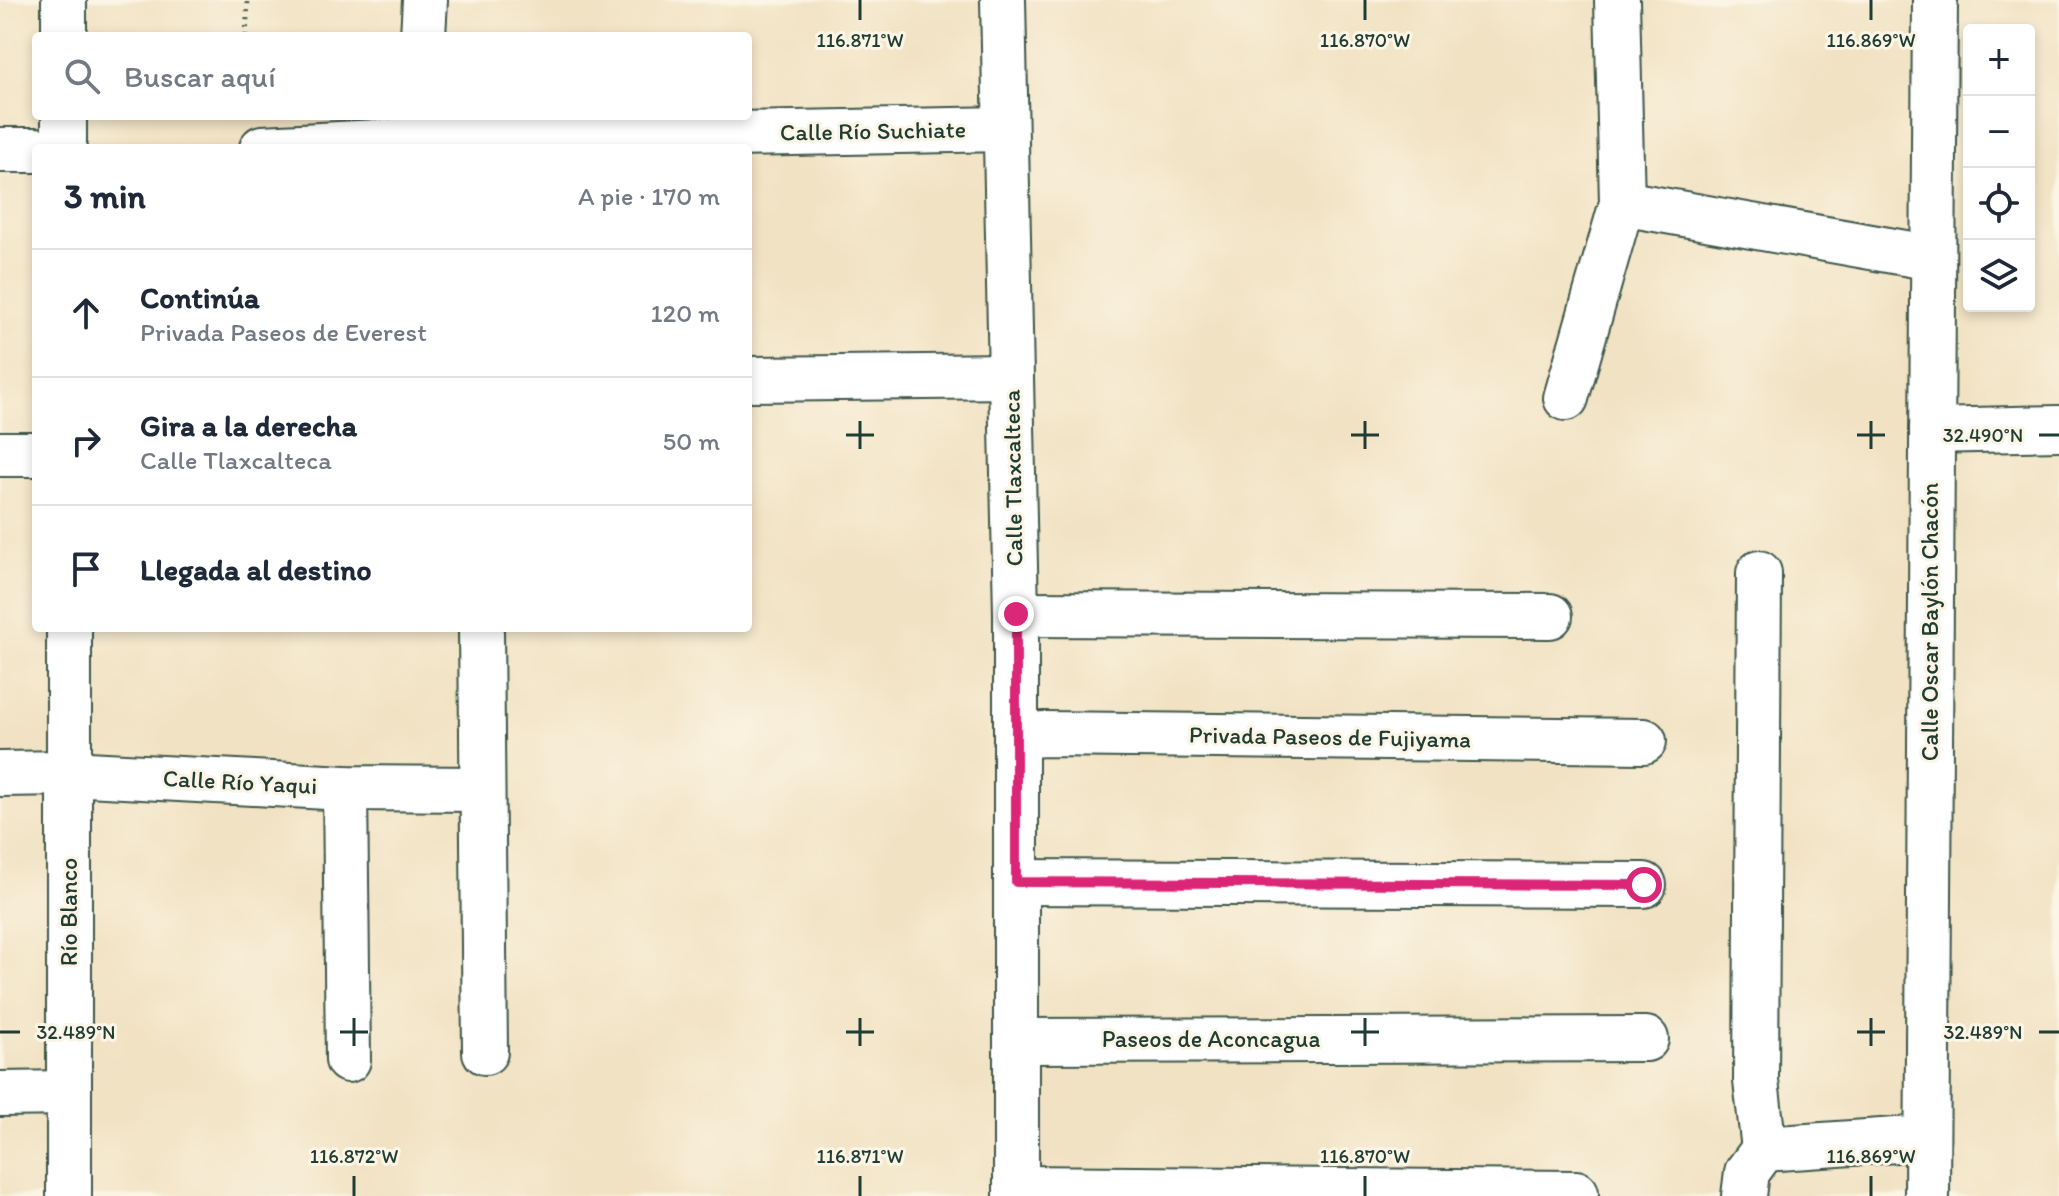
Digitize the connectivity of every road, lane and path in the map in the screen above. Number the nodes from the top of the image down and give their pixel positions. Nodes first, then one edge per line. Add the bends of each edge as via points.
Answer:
1 (64, 0) edge
2 (248, 0) edge
3 (425, 0) edge
4 (1003, 0) edge
5 (1617, 0) edge
6 (1935, 0) edge
7 (64, 32) edge
8 (246, 32) edge
9 (423, 32) edge
10 (64, 120) edge
11 (417, 128) edge
12 (1005, 129) junction
13 (64, 144) edge
14 (293, 144) edge
15 (0, 150) edge
16 (32, 150) edge
17 (1622, 203) junction
18 (1933, 258) junction
19 (1010, 376) junction
20 (752, 379) edge
21 (1566, 398) dead end
22 (2059, 428) edge
23 (1932, 431) junction
24 (0, 454) edge
25 (32, 454) edge
26 (1759, 573) dead end
27 (1016, 614) junction
28 (1550, 616) dead end
29 (69, 632) edge
30 (481, 632) edge
31 (1016, 736) junction
32 (1644, 741) dead end
33 (69, 773) junction
34 (0, 774) edge
35 (345, 788) junction
36 (481, 789) junction
37 (1016, 882) junction
38 (1644, 885) dead end
39 (1646, 1039) dead end
40 (1016, 1041) junction
41 (485, 1052) dead end
42 (348, 1060) dead end
43 (68, 1093) junction
44 (0, 1094) edge
45 (1926, 1138) junction
46 (1764, 1149) junction
47 (1016, 1192) edge
48 (1576, 1193) dead end
49 (69, 1196) edge
50 (1744, 1196) edge
51 (1927, 1196) edge

1 - 7 street
2 - 8 path
3 - 9 street
4 - 12 street, Calle Tlaxcalteca
5 - 17 street
6 - 18 street, Calle Oscar Baylón Chacón
10 - 13 street
11 - 12 street, Calle Río Suchiate
11 - 14 street, Calle Río Suchiate
12 - 19 street, Calle Tlaxcalteca
15 - 16 street
17 - 18 street
17 - 21 street
18 - 23 street, Calle Oscar Baylón Chacón
19 - 20 street
19 - 27 street, Calle Tlaxcalteca
22 - 23 street
23 - 45 street, Calle Oscar Baylón Chacón
24 - 25 street
26 - 46 street via 1756,1081
27 - 28 street
27 - 31 street, Calle Tlaxcalteca
29 - 33 street, Río Blanco
30 - 36 street
31 - 32 street, Privada Paseos de Fujiyama
31 - 37 street, Calle Tlaxcalteca
33 - 34 street, Calle Río Yaqui
33 - 35 street, Calle Río Yaqui
33 - 43 street, Río Blanco
35 - 36 street, Calle Río Yaqui
35 - 42 street
36 - 41 street
37 - 38 street
37 - 40 street, Calle Tlaxcalteca
39 - 40 street, Paseos de Aconcagua
40 - 47 street, Calle Tlaxcalteca
43 - 44 street
43 - 49 street, Río Blanco
45 - 46 street
45 - 51 street, Calle Oscar Baylón Chacón
46 - 50 street via 1747,1172
47 - 48 street

